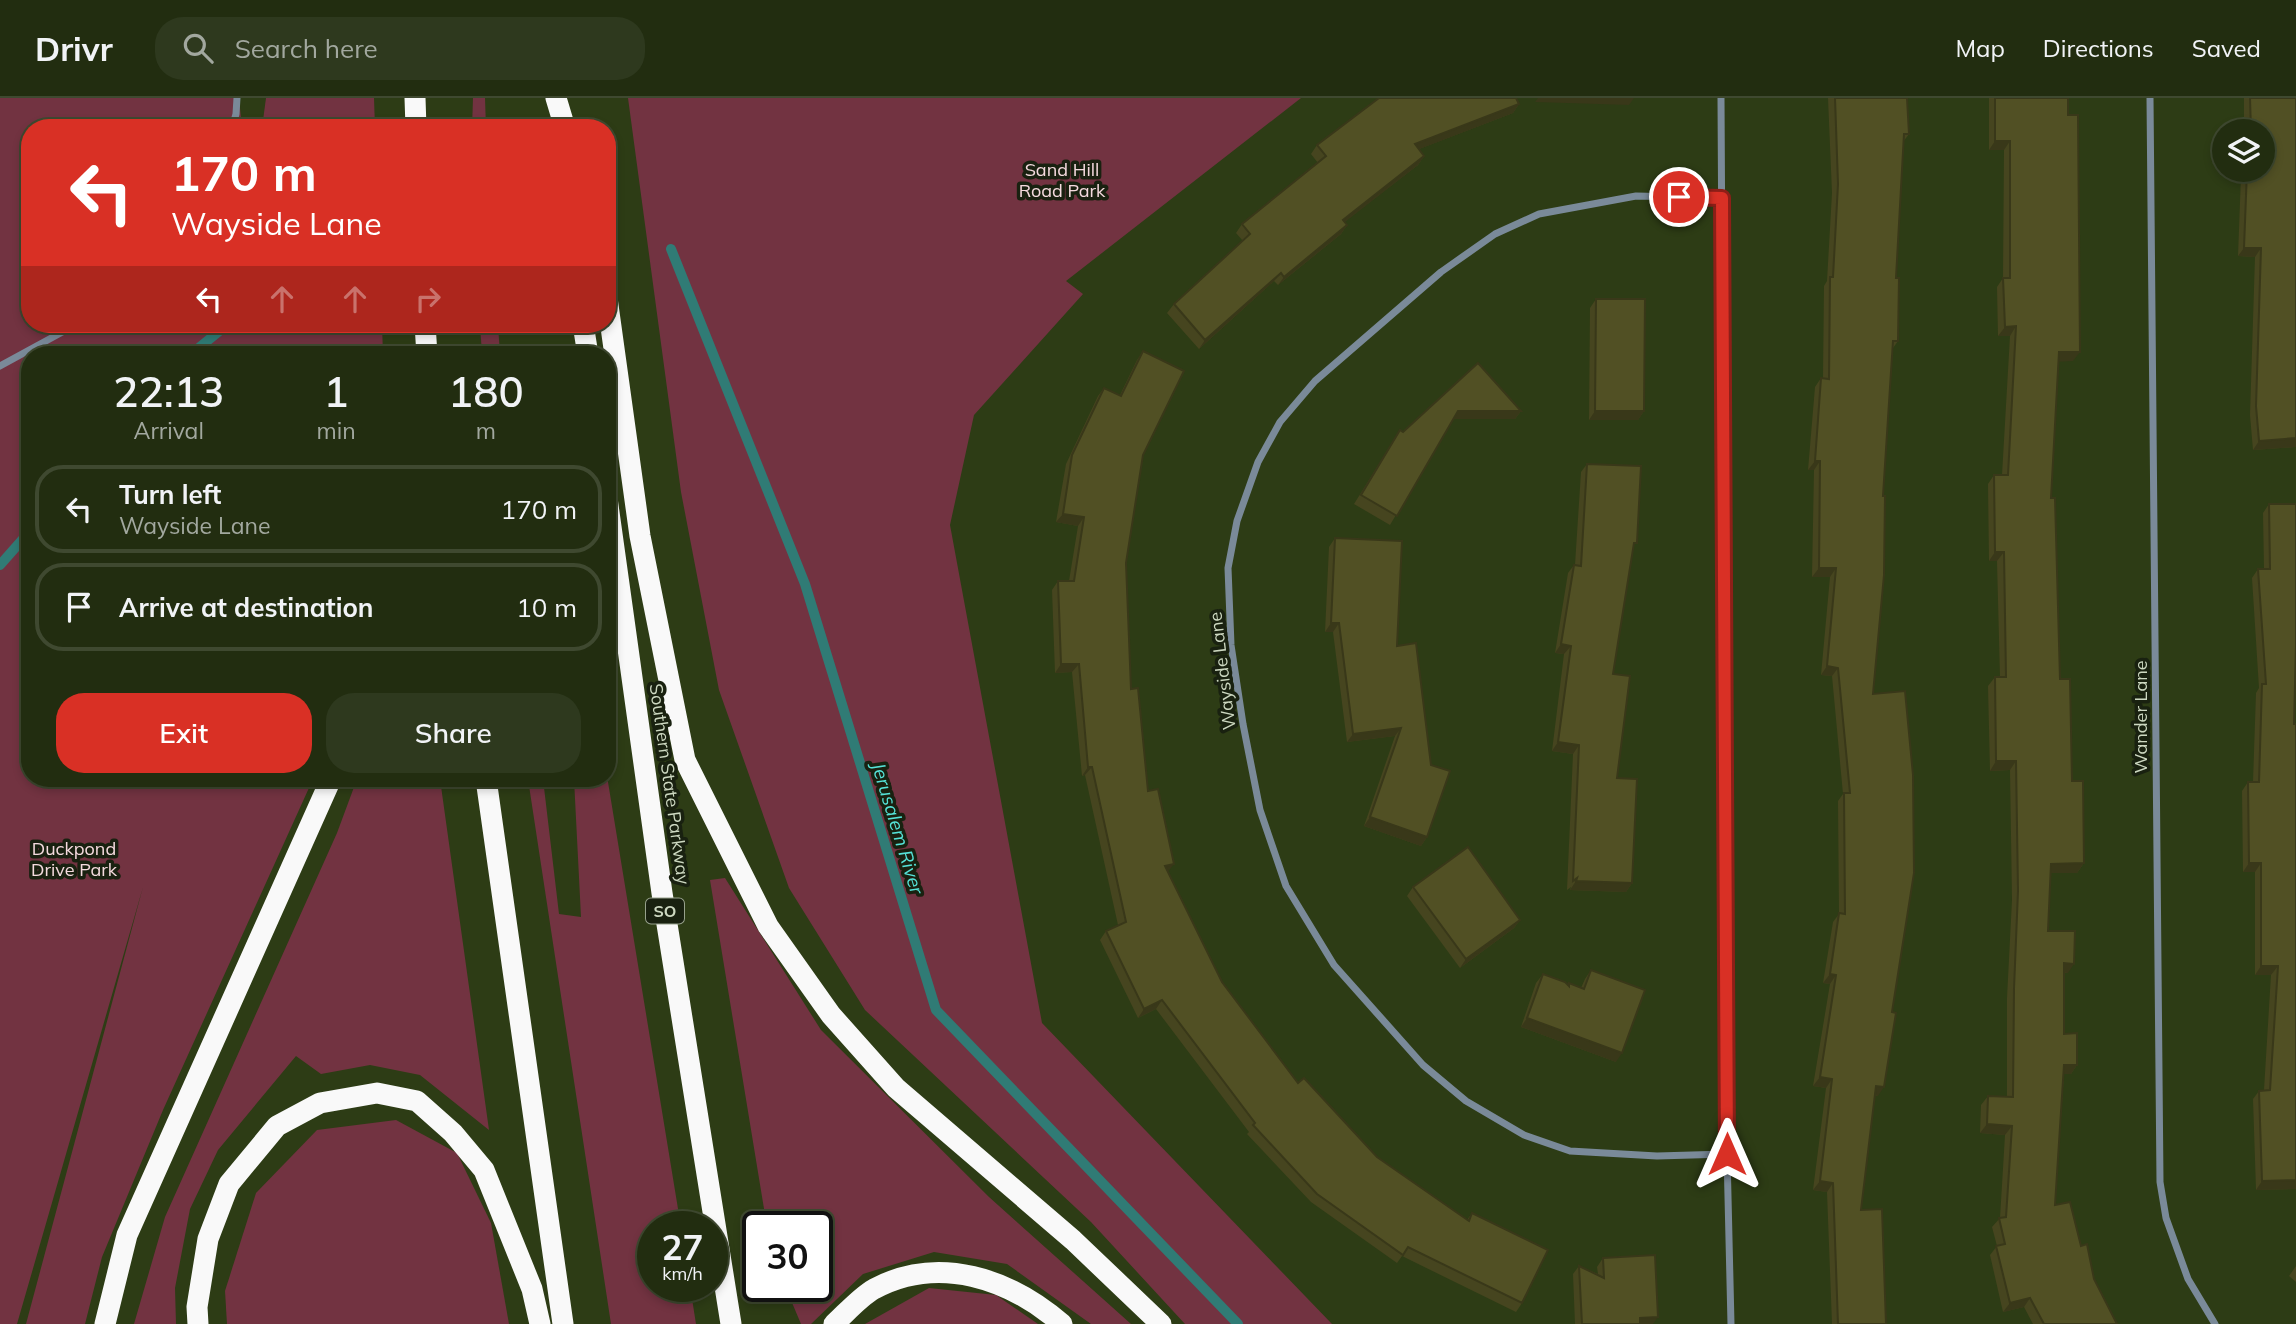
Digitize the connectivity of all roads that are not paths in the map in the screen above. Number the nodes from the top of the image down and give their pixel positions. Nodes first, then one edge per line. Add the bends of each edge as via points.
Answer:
1 (237, 98) edge
2 (415, 98) edge
3 (554, 98) edge
4 (1721, 98) edge
5 (2150, 98) edge
6 (235, 119) edge
7 (416, 119) edge
8 (555, 119) edge
9 (562, 119) edge
10 (1722, 198) junction
11 (60, 333) edge
12 (37, 346) edge
13 (21, 355) edge
14 (616, 363) edge
15 (0, 366) edge
16 (616, 563) edge
17 (327, 787) edge
18 (487, 787) edge
19 (1727, 1154) junction
20 (105, 1324) edge
21 (198, 1324) edge
22 (540, 1324) edge
23 (563, 1324) edge
24 (731, 1324) edge
25 (834, 1324) edge
26 (1062, 1324) edge
27 (1161, 1324) edge
28 (1731, 1324) edge
29 (2216, 1324) edge

1 - 6 street
2 - 7 highway
3 - 8 highway
3 - 9 highway
4 - 10 street
5 - 29 street, Wander Lane via 2160,1182 2166,1218 2188,1279
10 - 19 street
10 - 19 street, Wayside Lane via 1636,196 1539,214 1495,234 1441,272 1315,381 1280,422 1258,462 1237,520 1228,568 1231,645 1260,810 1286,886 1334,965 1423,1065 1466,1101 1524,1135 1570,1151
11 - 12 street
13 - 15 street
14 - 27 highway via 640,536 685,761 768,926 831,1015 896,1088 1073,1240
16 - 24 highway, Southern State Parkway / SO via 662,893
17 - 20 highway via 127,1235
18 - 23 highway
19 - 28 street
21 - 22 highway via 208,1239 229,1184 277,1125 320,1103 377,1093 417,1101 453,1133 484,1170 531,1289
25 - 26 highway via 873,1289 919,1272 960,1272 1013,1290

